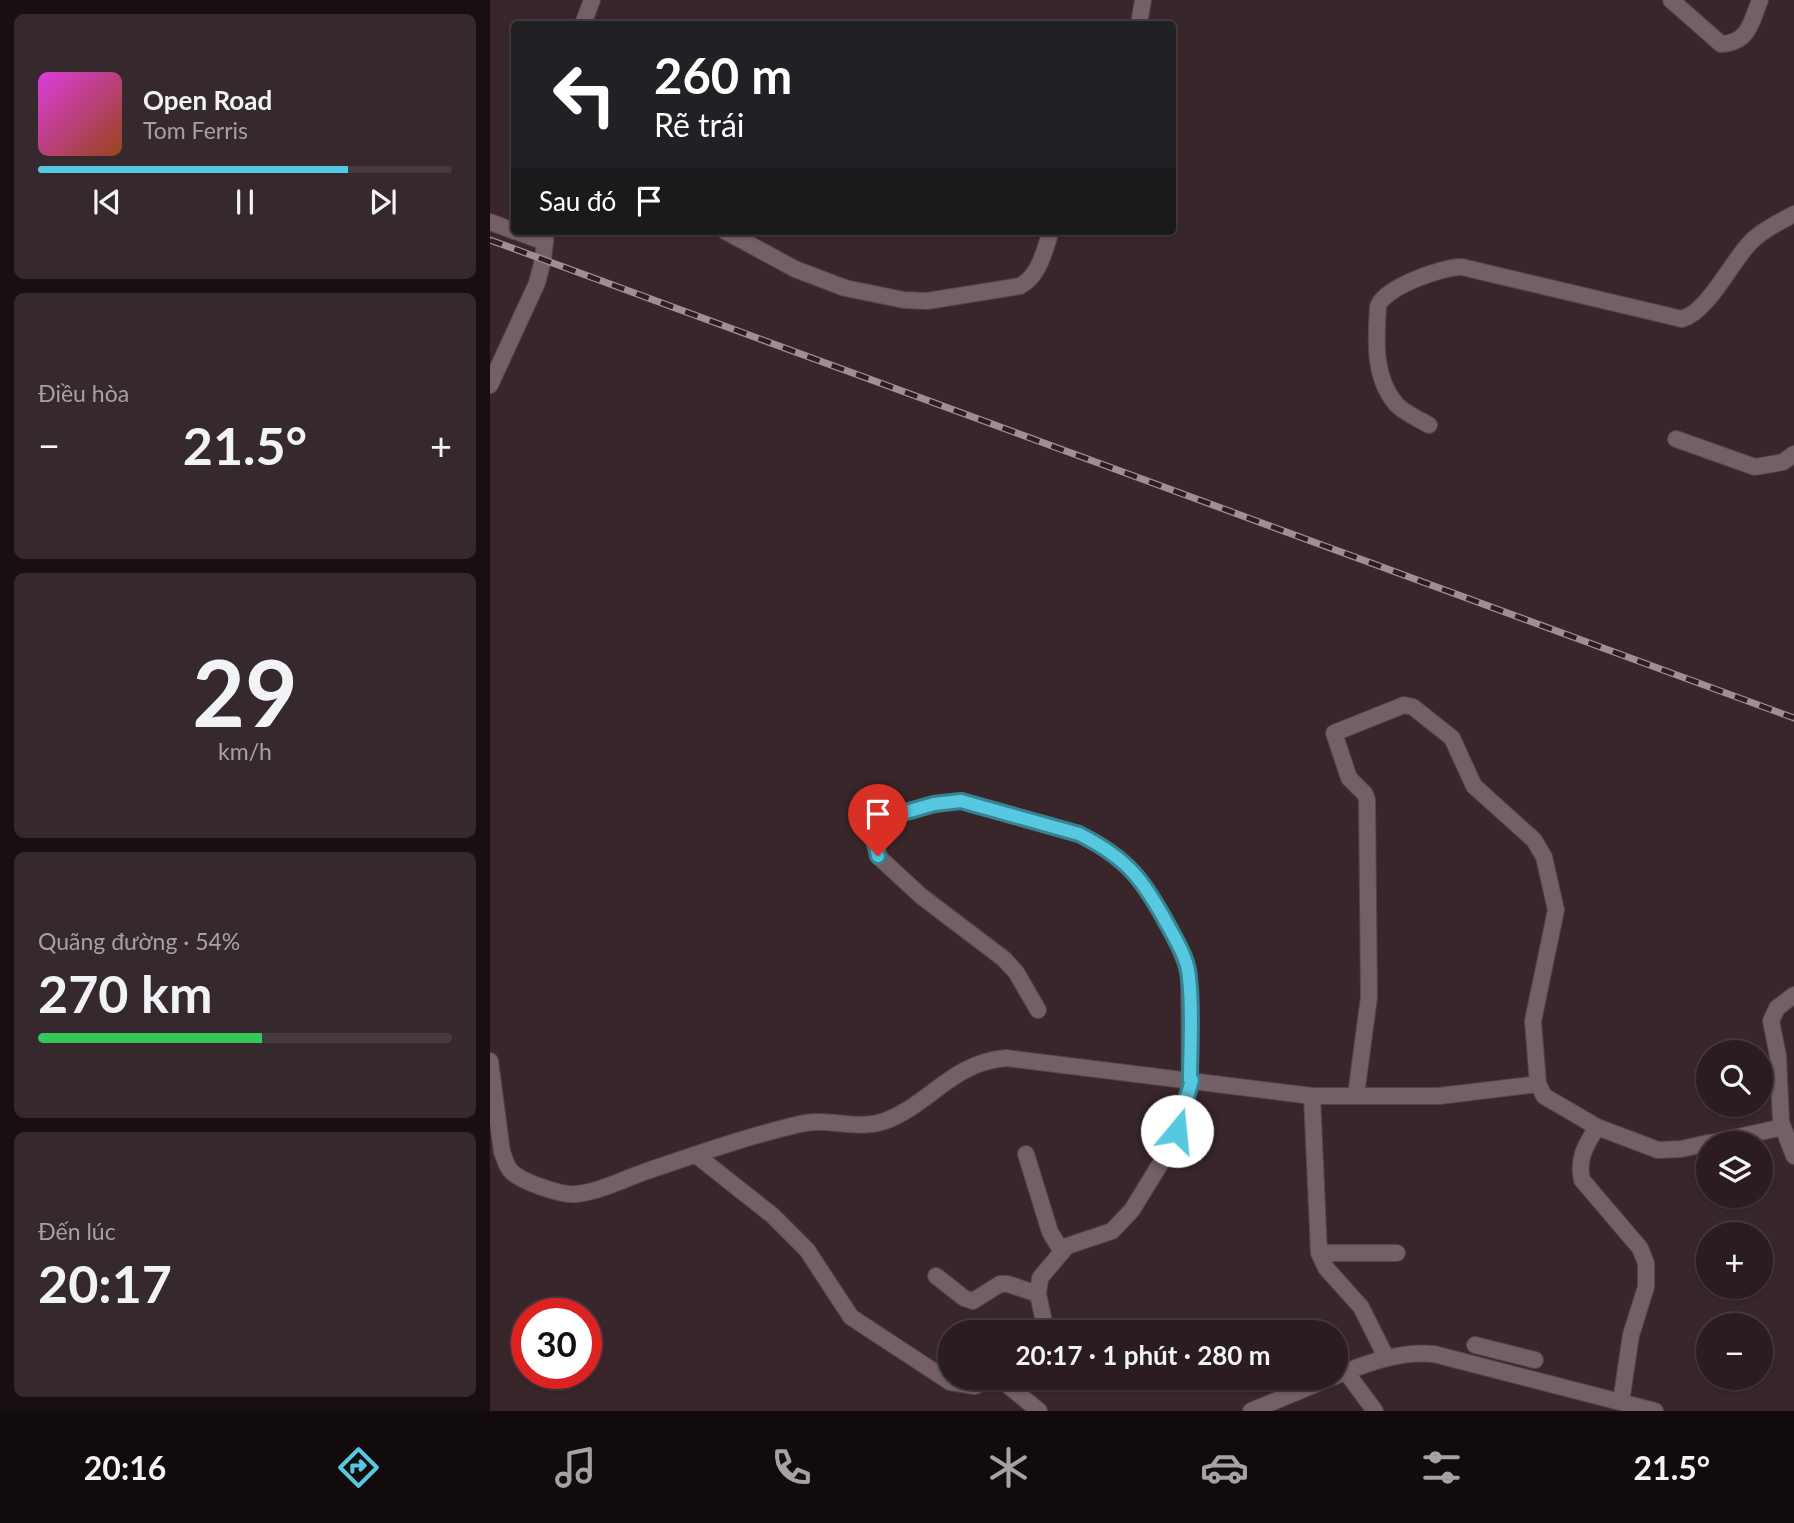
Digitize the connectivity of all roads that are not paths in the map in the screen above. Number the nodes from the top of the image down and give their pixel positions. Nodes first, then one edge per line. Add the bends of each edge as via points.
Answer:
1 (593, 0) edge
2 (1143, 0) edge
3 (1671, 0) edge
4 (1760, 0) edge
5 (584, 21) edge
6 (1140, 21) edge
7 (1794, 214) edge
8 (490, 222) edge
9 (511, 230) edge
10 (732, 235) edge
11 (1050, 235) edge
12 (545, 237) edge
13 (490, 385) edge
14 (1429, 425) dead end
15 (1676, 439) dead end
16 (1794, 454) edge
17 (1794, 995) edge
18 (1038, 1010) dead end
19 (490, 1061) edge
20 (1191, 1080) junction
21 (1538, 1084) junction
22 (1356, 1095) junction
23 (1312, 1096) junction
24 (1597, 1127) junction
25 (1783, 1127) junction
26 (1765, 1131) edge
27 (1696, 1146) edge
28 (1026, 1154) dead end
29 (696, 1155) junction
30 (1794, 1156) edge
31 (1061, 1250) junction
32 (1319, 1253) junction
33 (1398, 1253) dead end
34 (936, 1276) dead end
35 (1038, 1294) junction
36 (1044, 1320) edge
37 (1475, 1345) dead end
38 (1501, 1351) junction
39 (1386, 1357) junction
40 (1535, 1360) dead end
41 (1496, 1370) junction
42 (1348, 1371) edge
43 (938, 1374) edge
44 (1348, 1385) edge
45 (1013, 1390) edge
46 (1302, 1390) edge
47 (1621, 1402) junction
48 (1039, 1411) edge
49 (1251, 1411) edge
50 (1375, 1411) edge
51 (1655, 1411) edge

1 - 5 street
2 - 6 street
3 - 4 street via 1721,44 1734,44 1741,40
7 - 14 street via 1749,244 1697,312 1682,319 1462,267 1443,269 1388,293 1378,307 1377,361 1397,405
8 - 9 street
10 - 11 street via 795,269 845,288 917,302 1020,286 1033,276
12 - 13 street via 537,283
15 - 16 street via 1755,467 1783,462
17 - 25 street via 1777,1007 1771,1021
18 - 20 street via 1004,959 920,896 881,859 876,852 875,821 961,801 1079,834 1131,868 1151,893 1186,964
19 - 29 street via 502,1152 516,1175 556,1192 576,1194
20 - 23 street
20 - 29 street via 991,1059 962,1070 886,1121 802,1124
20 - 31 street via 1170,1148 1132,1210 1112,1231
21 - 22 street via 1439,1096
21 - 22 street via 1534,1014 1556,910 1544,857 1534,840 1474,786 1451,738 1413,706 1404,705 1334,733 1349,778 1367,800 1369,997
21 - 24 street via 1549,1101
22 - 23 street
23 - 32 street
24 - 27 street via 1658,1150
24 - 47 street via 1583,1149 1582,1180 1640,1248 1646,1263 1646,1287
25 - 26 street
25 - 30 street
28 - 31 street via 1050,1232
29 - 43 street via 772,1215 807,1250 851,1317
31 - 35 street via 1040,1278
32 - 33 street
32 - 39 street via 1326,1268 1361,1307
34 - 35 street via 973,1301 1000,1284
35 - 36 street
37 - 38 street
38 - 40 street
38 - 41 street
39 - 41 street via 1434,1354
39 - 42 street
41 - 47 street
44 - 50 street
45 - 48 street
46 - 49 street
47 - 51 street

